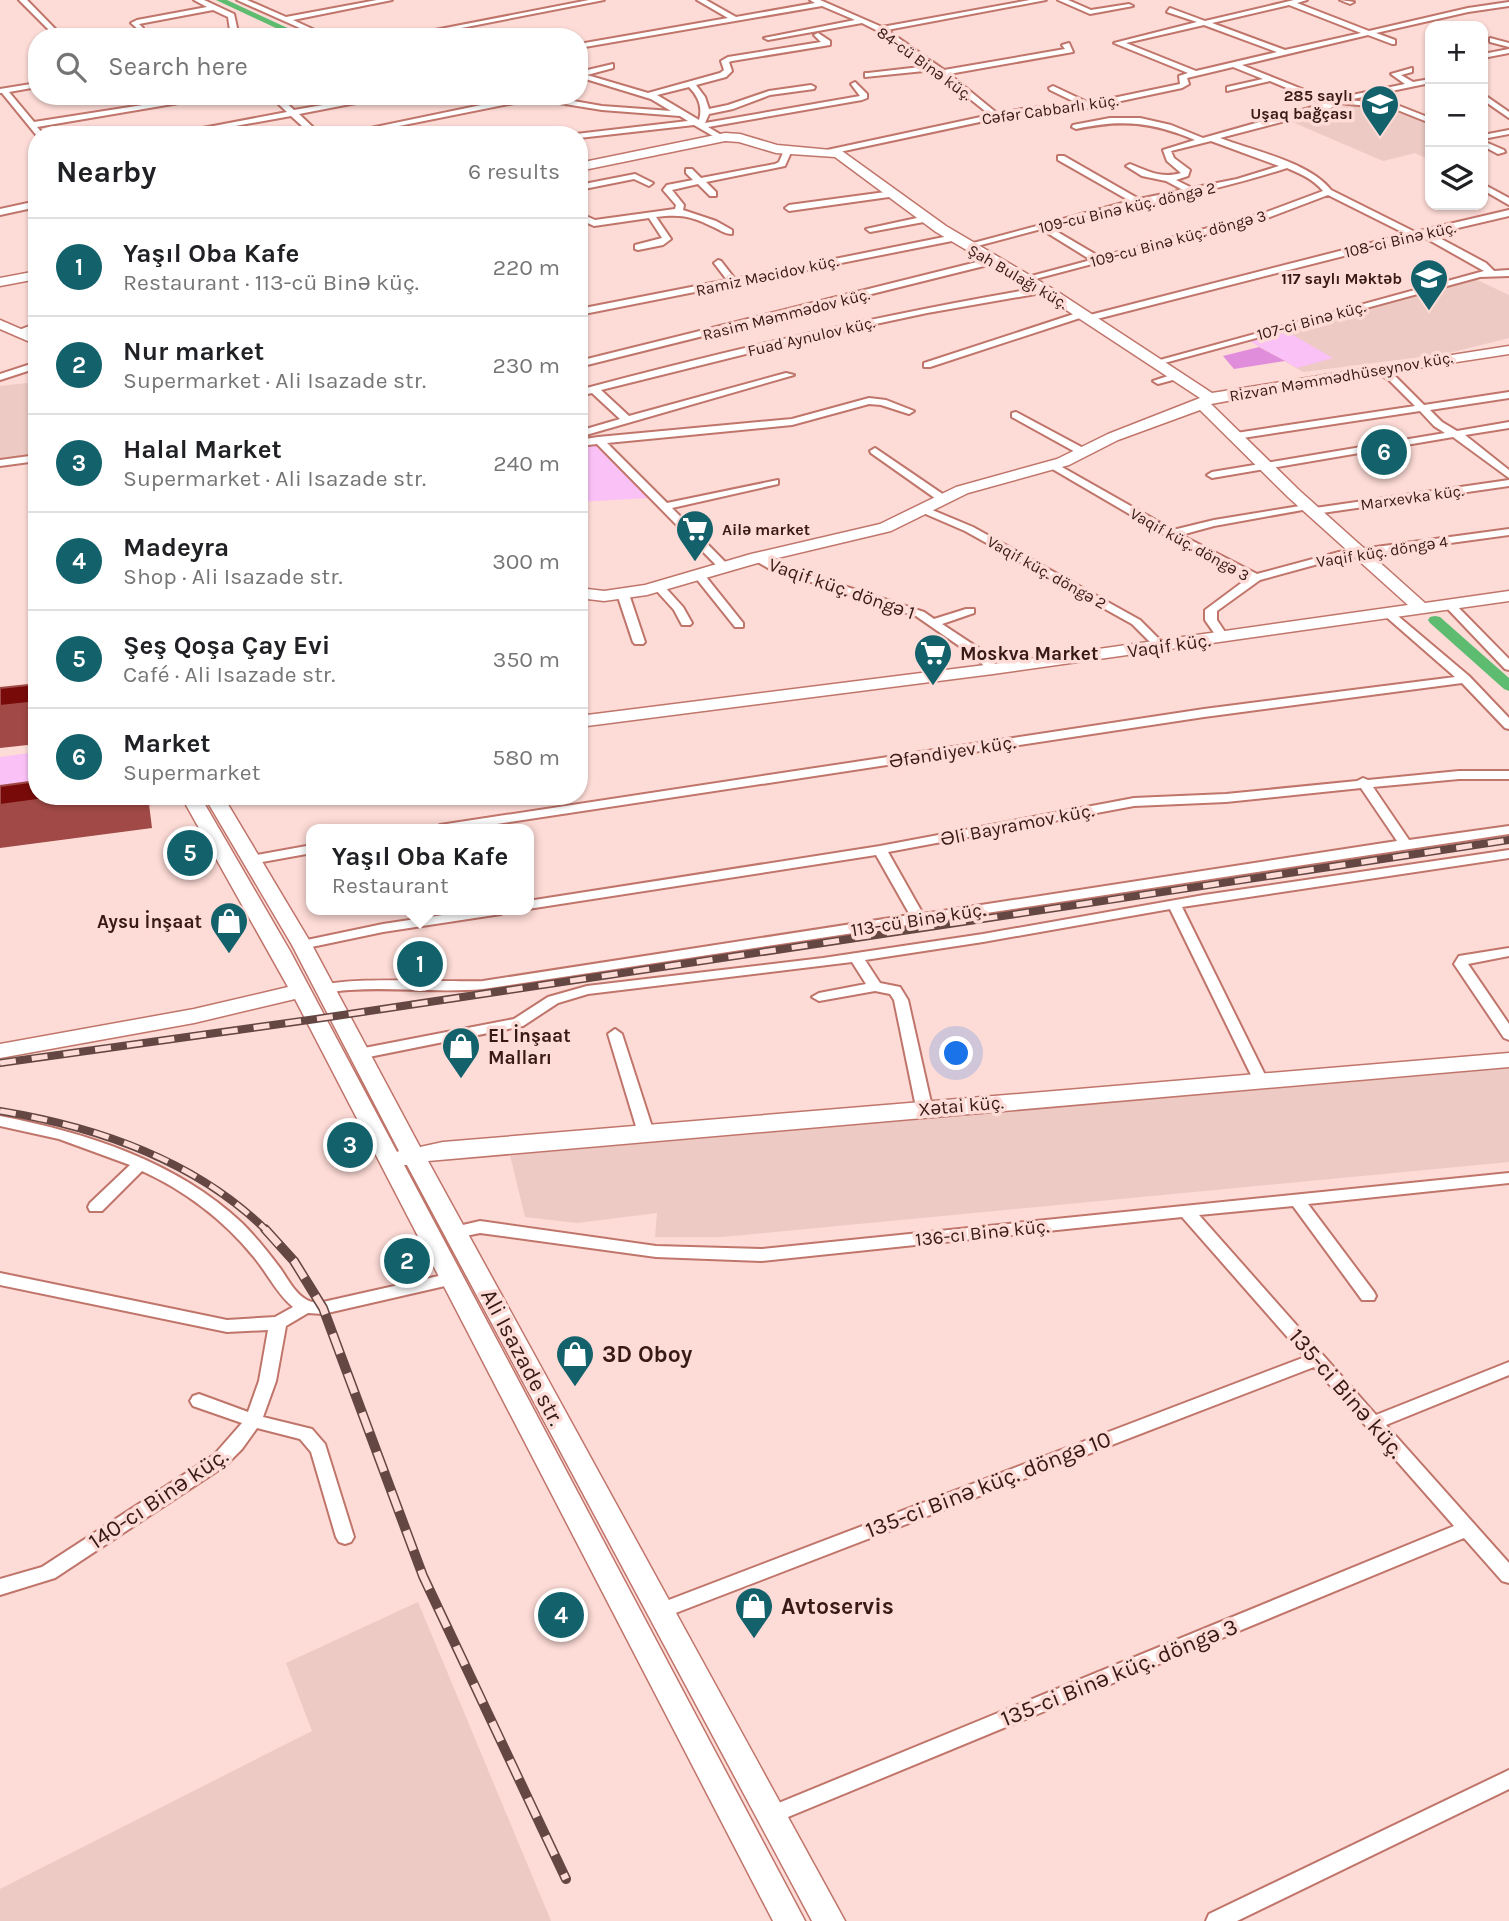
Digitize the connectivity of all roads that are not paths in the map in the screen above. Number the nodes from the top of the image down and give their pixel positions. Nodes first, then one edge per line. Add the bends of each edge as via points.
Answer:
1 (23, 0) edge
2 (198, 0) edge
3 (242, 0) edge
4 (388, 0) edge
5 (600, 0) edge
6 (701, 0) edge
7 (812, 0) edge
8 (1004, 0) edge
9 (1042, 0) edge
10 (1062, 0) edge
11 (1303, 0) edge
12 (1475, 0) edge
13 (1286, 1) edge
14 (822, 4) junction
15 (1015, 5) junction
16 (1508, 5) edge
17 (1129, 6) dead end
18 (1490, 6) junction
19 (214, 8) junction
20 (1427, 8) dead end
21 (1170, 10) dead end
22 (1447, 14) junction
23 (286, 19) junction
24 (735, 19) junction
25 (864, 21) junction
26 (1204, 23) junction
27 (51, 28) edge
28 (139, 28) dead end
29 (232, 28) edge
30 (306, 28) edge
31 (452, 28) edge
32 (881, 29) junction
33 (1369, 32) junction
34 (818, 35) dead end
35 (768, 38) dead end
36 (1493, 40) dead end
37 (1392, 42) dead end
38 (588, 44) edge
39 (1509, 45) edge
40 (1066, 46) dead end
41 (1509, 51) edge
42 (1283, 52) junction
43 (1488, 55) edge
44 (1233, 64) junction
45 (610, 66) dead end
46 (939, 70) junction
47 (1409, 70) dead end
48 (588, 73) edge
49 (1195, 73) junction
50 (868, 75) dead end
51 (588, 77) edge
52 (1271, 79) junction
53 (1425, 82) edge
54 (855, 84) dead end
55 (1411, 84) junction
56 (691, 85) junction
57 (1358, 86) dead end
58 (28, 87) edge
59 (811, 87) dead end
60 (1053, 88) dead end
61 (1230, 89) dead end
62 (2, 91) edge
63 (1370, 92) junction
64 (649, 95) junction
65 (1488, 100) edge
66 (1337, 102) junction
67 (159, 105) edge
68 (284, 105) edge
69 (337, 105) edge
70 (492, 105) edge
71 (583, 105) edge
72 (1084, 107) junction
73 (706, 112) junction
74 (292, 113) junction
75 (680, 114) junction
76 (996, 116) junction
77 (1509, 116) edge
78 (1425, 119) edge
79 (1110, 120) junction
80 (32, 125) joint
81 (700, 125) junction
82 (220, 126) edge
83 (307, 126) edge
84 (386, 126) edge
85 (1076, 127) dead end
86 (1509, 132) edge
87 (588, 135) edge
88 (1488, 136) edge
89 (720, 138) junction
90 (1204, 138) junction
91 (1488, 146) edge
92 (788, 150) junction
93 (830, 152) junction
94 (1501, 152) dead end
95 (1061, 158) dead end
96 (588, 165) edge
97 (1130, 166) dead end
98 (1286, 166) junction
99 (689, 171) dead end
100 (1169, 179) junction
101 (697, 181) junction
102 (649, 183) dead end
103 (588, 186) edge
104 (1488, 190) edge
105 (1190, 191) junction
106 (1328, 192) junction
107 (713, 194) dead end
108 (893, 194) junction
109 (1137, 202) junction
110 (1509, 202) edge
111 (28, 206) edge
112 (789, 208) dead end
113 (680, 211) junction
114 (0, 212) edge
115 (1509, 213) edge
116 (651, 215) junction
117 (926, 219) junction
118 (588, 220) edge
119 (1043, 227) junction
120 (870, 229) dead end
121 (729, 232) dead end
122 (1419, 234) junction
123 (960, 242) junction
124 (638, 247) dead end
125 (1098, 260) junction
126 (993, 261) junction
127 (718, 263) dead end
128 (1491, 273) junction
129 (1509, 274) edge
130 (28, 277) edge
131 (1027, 280) junction
132 (0, 282) edge
133 (733, 282) junction
134 (1044, 290) junction
135 (588, 310) edge
136 (1086, 316) junction
137 (0, 324) edge
138 (28, 329) edge
139 (19, 332) junction
140 (0, 334) edge
141 (28, 336) edge
142 (28, 348) edge
143 (1509, 350) edge
144 (588, 362) edge
145 (1154, 363) junction
146 (927, 365) dead end
147 (28, 368) edge
148 (1379, 370) junction
149 (789, 375) dead end
150 (1177, 376) junction
151 (0, 377) edge
152 (1158, 381) dead end
153 (588, 391) edge
154 (588, 392) edge
155 (1509, 395) edge
156 (1206, 401) junction
157 (1422, 409) junction
158 (909, 411) dead end
159 (1016, 415) dead end
160 (626, 419) junction
161 (1509, 425) edge
162 (588, 432) edge
163 (1455, 433) junction
164 (1236, 436) junction
165 (598, 440) junction
166 (588, 442) edge
167 (875, 451) dead end
168 (1083, 452) junction
169 (28, 459) edge
170 (0, 463) edge
171 (1053, 465) junction
172 (1266, 465) junction
173 (1212, 475) dead end
174 (1509, 475) edge
175 (774, 482) dead end
176 (1509, 483) edge
177 (943, 499) junction
178 (664, 507) junction
179 (1312, 509) junction
180 (925, 510) junction
181 (1509, 531) edge
182 (1171, 534) junction
183 (1361, 553) junction
184 (757, 558) junction
185 (724, 567) junction
186 (699, 575) junction
187 (1256, 578) junction
188 (659, 587) junction
189 (623, 594) junction
190 (588, 595) edge
191 (1509, 596) edge
192 (1449, 604) junction
193 (1421, 608) junction
194 (970, 611) dead end
195 (1388, 613) junction
196 (686, 623) dead end
197 (932, 623) junction
198 (739, 625) dead end
199 (1223, 638) junction
200 (639, 642) dead end
201 (1160, 646) junction
202 (1509, 666) edge
203 (993, 669) junction
204 (1465, 680) junction
205 (588, 721) edge
206 (1509, 725) edge
207 (1509, 775) edge
208 (1363, 782) junction
209 (196, 805) edge
210 (218, 805) edge
211 (473, 824) edge
212 (1509, 830) edge
213 (1405, 844) junction
214 (306, 850) edge
215 (880, 850) junction
216 (1509, 854) edge
217 (251, 860) junction
218 (534, 904) edge
219 (1174, 904) junction
220 (468, 915) edge
221 (919, 919) junction
222 (302, 945) junction
223 (1509, 952) edge
224 (856, 957) junction
225 (875, 987) junction
226 (314, 989) junction
227 (819, 997) dead end
228 (615, 1034) dead end
229 (1509, 1035) edge
230 (0, 1051) edge
231 (359, 1054) junction
232 (1509, 1060) edge
233 (1262, 1081) junction
234 (924, 1107) junction
235 (0, 1121) edge
236 (646, 1133) junction
237 (402, 1158) junction
238 (139, 1165) junction
239 (1509, 1178) edge
240 (1296, 1199) junction
241 (96, 1207) dead end
242 (1185, 1210) junction
243 (456, 1232) junction
244 (0, 1279) edge
245 (452, 1279) junction
246 (1368, 1296) dead end
247 (306, 1307) junction
248 (278, 1323) junction
249 (1317, 1359) junction
250 (1509, 1368) edge
251 (199, 1401) dead end
252 (255, 1421) junction
253 (1373, 1423) junction
254 (1467, 1529) junction
255 (345, 1537) dead end
256 (1509, 1576) edge
257 (0, 1587) edge
258 (660, 1611) junction
259 (1509, 1779) edge
260 (771, 1815) junction
261 (789, 1921) edge
262 (829, 1921) edge
263 (1216, 1921) edge

1 - 27 street
2 - 19 street
3 - 23 street
4 - 23 street
5 - 31 street
6 - 24 street
7 - 14 street, 84-cü Binə küç.
8 - 15 street
9 - 15 street
10 - 17 street via 1090,12
11 - 13 street
12 - 18 street
13 - 26 street
13 - 33 street
14 - 24 street
14 - 25 street, 84-cü Binə küç.
15 - 32 street
16 - 18 street, Cəfər Cabbarlı küç.
18 - 22 street, Cəfər Cabbarlı küç.
19 - 28 street via 135,23
19 - 29 street via 231,16
20 - 22 street
21 - 26 street
22 - 33 street, Cəfər Cabbarlı küç.
23 - 30 street
24 - 38 street
25 - 32 street, 84-cü Binə küç.
25 - 35 street
26 - 42 street
26 - 49 street via 1118,43
32 - 46 street, 84-cü Binə küç.
33 - 37 street
33 - 42 street, Cəfər Cabbarlı küç.
34 - 56 street via 827,43 727,60 727,73
36 - 39 street
40 - 46 street via 1070,50
41 - 43 street
42 - 44 street, Cəfər Cabbarlı küç.
44 - 49 street, Cəfər Cabbarlı küç.
44 - 52 street
45 - 48 street
46 - 50 street
46 - 76 street, 84-cü Binə küç.
47 - 55 street via 1395,74
49 - 72 street, Cəfər Cabbarlı küç. via 1182,76 1182,86
51 - 64 street
52 - 61 street
52 - 66 street
53 - 55 street
54 - 81 street via 862,98
55 - 63 street
56 - 64 street
56 - 73 street
57 - 63 street
58 - 62 street
59 - 73 street via 769,93
60 - 72 street
62 - 80 street
63 - 66 street
64 - 75 street
65 - 77 street
66 - 78 street via 1397,107
66 - 90 street
67 - 80 street
68 - 74 street
69 - 74 street
70 - 84 street
71 - 75 street
72 - 76 street, Cəfər Cabbarlı küç.
72 - 79 street
73 - 81 street
74 - 82 street
74 - 83 street
75 - 81 street
76 - 93 street, Cəfər Cabbarlı küç.
79 - 85 street
79 - 90 street via 1158,122
81 - 87 street
81 - 89 street
86 - 88 street
89 - 92 street, Cəfər Cabbarlı küç. via 736,137
89 - 96 street, Cəfər Cabbarlı küç.
90 - 98 street
90 - 100 street via 1167,150 1170,159 1186,170
91 - 94 street
92 - 93 street, Cəfər Cabbarlı küç.
92 - 101 street via 778,166
93 - 108 street, Şah Bulağı küç.
95 - 109 street
97 - 100 street
98 - 105 street, 109-cu Binə küç. döngə 2
98 - 106 street via 1311,176
99 - 101 street
100 - 105 street
101 - 107 street
101 - 113 street via 668,188
102 - 103 street via 635,176
104 - 110 street
105 - 109 street, 109-cu Binə küç. döngə 2
106 - 122 street
106 - 125 street, 109-cu Binə küç. döngə 3 via 1256,218
108 - 112 street
108 - 117 street, Şah Bulağı küç.
109 - 119 street, 109-cu Binə küç. döngə 2
111 - 114 street
113 - 116 street
113 - 121 street
115 - 122 street, 108-ci Binə küç.
116 - 118 street
116 - 124 street via 667,239
117 - 120 street
117 - 123 street, Şah Bulağı küç.
119 - 123 street, 109-cu Binə küç. döngə 2
119 - 125 street
122 - 128 street
122 - 136 street, 108-ci Binə küç.
123 - 126 street, Şah Bulağı küç.
123 - 133 street, Ramiz Məcidov küç.
125 - 131 street, 109-cu Binə küç. döngə 3
126 - 131 street, Şah Bulağı küç.
126 - 144 street, Rasim Məmmədov küç.
127 - 133 street
128 - 129 street, 107-ci Binə küç.
128 - 145 street, 107-ci Binə küç.
130 - 132 street
131 - 134 street, Şah Bulağı küç.
133 - 135 street, Ramiz Məcidov küç.
134 - 136 street, Şah Bulağı küç.
134 - 153 street, Fuad Aynulov küç. via 869,322
136 - 145 street, Şah Bulağı küç.
136 - 146 street, 108-ci Binə küç.
137 - 139 street
138 - 139 street
139 - 141 street
140 - 142 street
143 - 148 street, Rizvan Məmmədhüseynov küç.
145 - 150 street, Şah Bulağı küç.
147 - 151 street
148 - 156 street, Rizvan Məmmədhüseynov küç.
148 - 157 street
149 - 160 street
150 - 152 street
150 - 156 street, Şah Bulağı küç.
154 - 160 street
155 - 157 street
156 - 164 street, Şah Bulağı küç.
156 - 168 street, Rizvan Məmmədhüseynov küç.
157 - 163 street
157 - 164 street
158 - 165 street via 869,401 792,422
159 - 168 street
160 - 162 street
161 - 163 street
163 - 172 street
163 - 174 street
164 - 172 street, Şah Bulağı küç.
165 - 166 street
165 - 178 street
167 - 177 street
168 - 171 street, Rizvan Məmmədhüseynov küç.
169 - 170 street
171 - 177 street, Rizvan Məmmədhüseynov küç. via 997,478
171 - 182 street, Vaqif küç. döngə 3
172 - 173 street
172 - 179 street, Şah Bulağı küç.
175 - 178 street
176 - 179 street, Marxevka küç.
177 - 180 street, Rizvan Məmmədhüseynov küç.
178 - 185 street
179 - 182 street, Marxevka küç.
179 - 183 street, Şah Bulağı küç.
180 - 184 street, Rizvan Məmmədhüseynov küç. via 885,528
180 - 201 street, Vaqif küç. döngə 2 via 969,529 1136,621
181 - 183 street, Vaqif küç. döngə 4
182 - 187 street, Vaqif küç. döngə 3
183 - 187 street, Vaqif küç. döngə 4
183 - 193 street, Şah Bulağı küç.
184 - 185 street, Rizvan Məmmədhüseynov küç.
184 - 197 street, Vaqif küç. döngə 1 via 909,609
185 - 186 street, Rizvan Məmmədhüseynov küç.
186 - 188 street, Rizvan Məmmədhüseynov küç.
186 - 198 street
187 - 199 street, Vaqif küç. döngə 3 via 1211,610 1211,620
188 - 189 street, Rizvan Məmmədhüseynov küç.
188 - 196 street
189 - 190 street, Rizvan Məmmədhüseynov küç.
189 - 200 street
191 - 192 street, Vaqif küç.
192 - 193 street, Vaqif küç.
192 - 202 street
193 - 195 street, Vaqif küç.
194 - 197 street
195 - 199 street, Vaqif küç.
195 - 204 street
197 - 203 street, Vaqif küç. döngə 1 via 982,656
199 - 201 street, Vaqif küç.
201 - 203 street, Vaqif küç.
203 - 205 street, Vaqif küç.
204 - 206 street
204 - 211 street, Əfəndiyev küç. via 1204,713
207 - 208 street, Əli Bayramov küç.
208 - 213 street
208 - 215 street, Əli Bayramov küç. via 1124,804
209 - 226 street, Ali Isazade str.
210 - 217 street, Ali Isazade str.
212 - 213 street, 113-cü Binə küç.
213 - 221 street, 113-cü Binə küç.
214 - 217 street
215 - 218 street, Əli Bayramov küç.
215 - 221 street
216 - 219 street
217 - 222 street, Ali Isazade str.
219 - 224 street
219 - 233 street
220 - 222 street
221 - 226 street, 113-cü Binə küç. via 483,985
222 - 226 street, Ali Isazade str.
223 - 229 street via 1464,959 1461,964
224 - 225 street
224 - 231 street via 586,990 553,1000 518,1023
225 - 227 street
225 - 234 street via 895,990 901,1000
226 - 230 street
226 - 231 street, Ali Isazade str.
226 - 237 street, Ali Isazade str.
228 - 236 street
231 - 237 street, Ali Isazade str.
232 - 233 street, Xətai küç.
233 - 234 street, Xətai küç.
234 - 236 street, Xətai küç.
235 - 238 street via 87,1142
236 - 237 street, Xətai küç. via 443,1150
237 - 243 street, Ali Isazade str.
237 - 245 street, Ali Isazade str.
238 - 241 street
238 - 247 street via 219,1212 247,1237 290,1294
239 - 240 street, 136-cı Binə küç.
240 - 242 street, 136-cı Binə küç.
240 - 246 street
242 - 243 street, 136-cı Binə küç. via 730,1256 480,1227
242 - 249 street, 135-ci Binə küç.
243 - 258 street, Ali Isazade str.
244 - 248 street via 219,1324
245 - 247 street via 323,1308
245 - 261 street, Ali Isazade str.
247 - 248 street
248 - 252 street, 140-cı Binə küç.
249 - 253 street, 135-ci Binə küç.
249 - 258 street, 135-ci Binə küç. döngə 10
250 - 253 street
251 - 252 street
252 - 255 street via 313,1439
252 - 257 street, 140-cı Binə küç. via 220,1460 48,1573
253 - 254 street, 135-ci Binə küç.
254 - 256 street, 135-ci Binə küç.
254 - 260 street, 135-ci Binə küç. döngə 3
258 - 260 street, Ali Isazade str.
259 - 263 street
260 - 262 street, Ali Isazade str.

